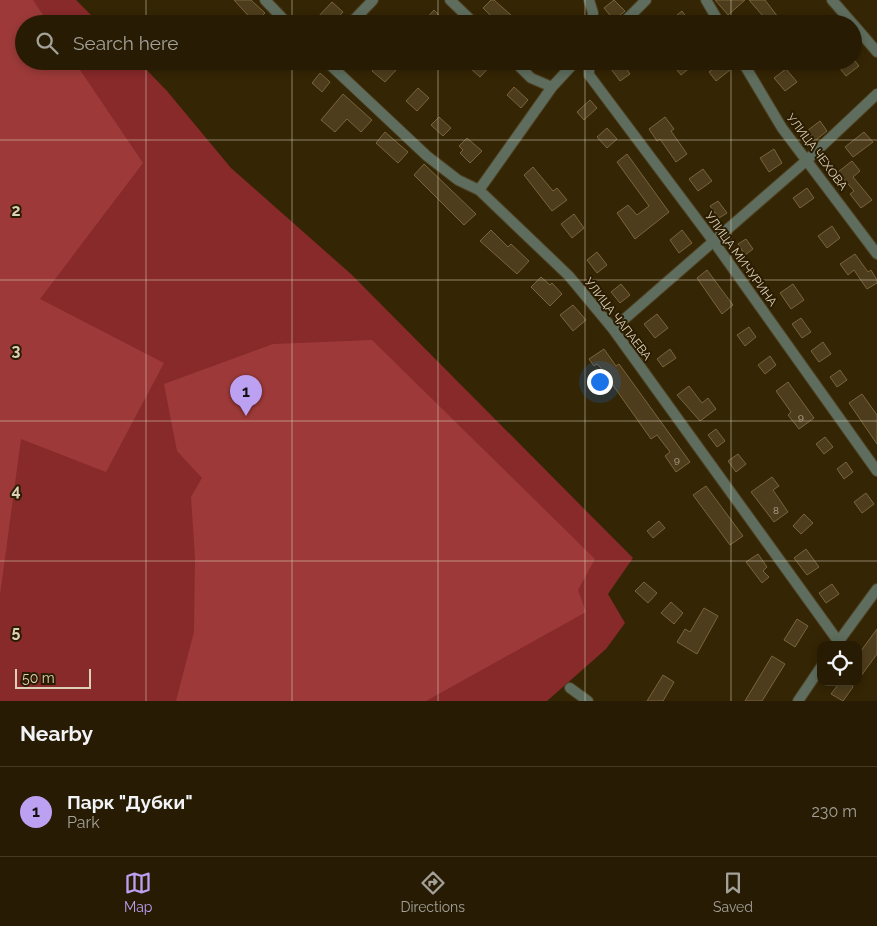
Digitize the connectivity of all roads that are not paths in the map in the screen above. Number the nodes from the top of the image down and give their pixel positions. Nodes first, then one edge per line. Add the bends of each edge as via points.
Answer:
1 (265, 0) edge
2 (374, 0) edge
3 (450, 0) edge
4 (589, 0) edge
5 (646, 0) edge
6 (706, 0) edge
7 (832, 0) edge
8 (279, 15) edge
9 (359, 15) edge
10 (465, 15) edge
11 (593, 15) edge
12 (631, 15) edge
13 (715, 15) edge
14 (845, 15) edge
15 (862, 34) edge
16 (877, 52) edge
17 (336, 70) edge
18 (523, 70) edge
19 (568, 70) edge
20 (589, 70) edge
21 (747, 70) edge
22 (552, 87) junction
23 (877, 94) edge
24 (807, 160) junction
25 (479, 190) junction
26 (714, 242) junction
27 (877, 254) edge
28 (613, 329) junction
29 (877, 471) edge
30 (877, 589) edge
31 (836, 641) edge
32 (838, 641) edge
33 (817, 673) edge
34 (570, 688) dead end
35 (588, 701) edge
36 (798, 701) edge

1 - 8 street
2 - 9 street
3 - 10 street
4 - 11 street
5 - 12 street
6 - 13 street
7 - 14 street
15 - 16 street
17 - 25 street, УЛИЦА ЧАПАЕВА via 428,156 458,180
18 - 22 street via 531,78
19 - 22 street
20 - 26 street, УЛИЦА МИЧУРИНА via 589,75
21 - 24 street, УЛИЦА ЧЕХОВА via 782,128
22 - 25 street
23 - 24 street
24 - 26 street
24 - 27 street, УЛИЦА ЧЕХОВА
25 - 28 street, УЛИЦА ЧАПАЕВА via 569,276
26 - 28 street
26 - 29 street, УЛИЦА МИЧУРИНА
28 - 31 street, УЛИЦА ЧАПАЕВА
30 - 32 street
33 - 36 street
34 - 35 street

